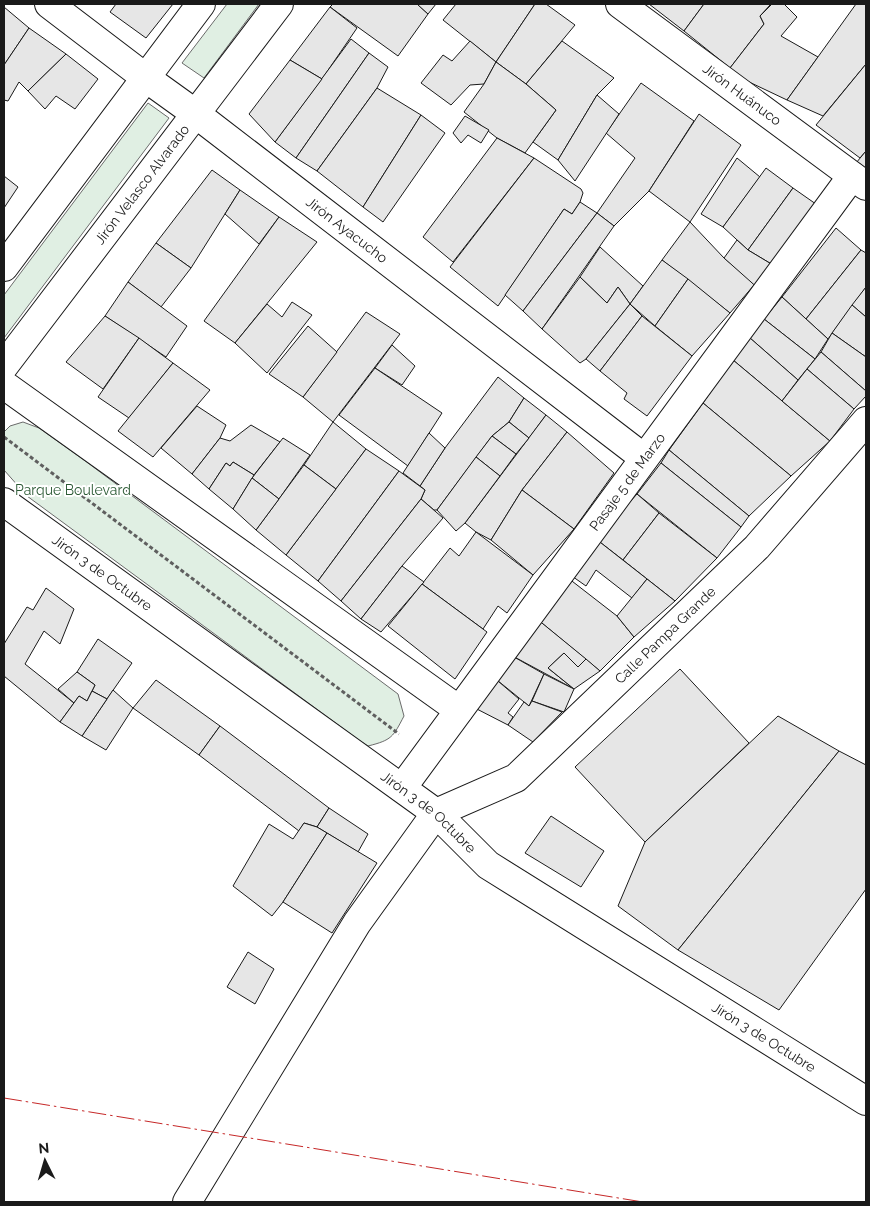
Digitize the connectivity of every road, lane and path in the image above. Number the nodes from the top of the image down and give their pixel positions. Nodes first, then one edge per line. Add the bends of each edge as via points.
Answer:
1 (49, 4) edge
2 (201, 4) edge
3 (279, 4) edge
4 (620, 4) edge
5 (146, 78) junction
6 (196, 114) junction
7 (859, 181) edge
8 (4, 267) edge
9 (4, 366) edge
10 (4, 385) edge
11 (866, 421) edge
12 (4, 438) edge
13 (644, 458) junction
14 (4, 502) edge
15 (459, 710) junction
16 (427, 754) junction
17 (402, 788) junction
18 (436, 813) junction
19 (866, 1101) edge
20 (186, 1202) edge

1 - 5 street, Jirón Ayacucho
2 - 5 street
3 - 6 street, Jirón Velasco Alvarado
4 - 7 street, Jirón Huánuco
5 - 6 street, Jirón Ayacucho
5 - 8 street
6 - 9 street, Jirón Velasco Alvarado
6 - 13 street, Jirón Ayacucho
7 - 13 street, Pasaje 5 de Marzo
10 - 15 street
11 - 18 street, Calle Pampa Grande via 757,547 516,778
12 - 16 path
13 - 15 street, Pasaje 5 de Marzo
14 - 17 street, Jirón 3 de Octubre
15 - 16 street, Pasaje 5 de Marzo
16 - 17 street, Pasaje 5 de Marzo
17 - 18 street, Jirón 3 de Octubre
18 - 19 street, Jirón 3 de Octubre via 488,865
18 - 20 street via 357,922

